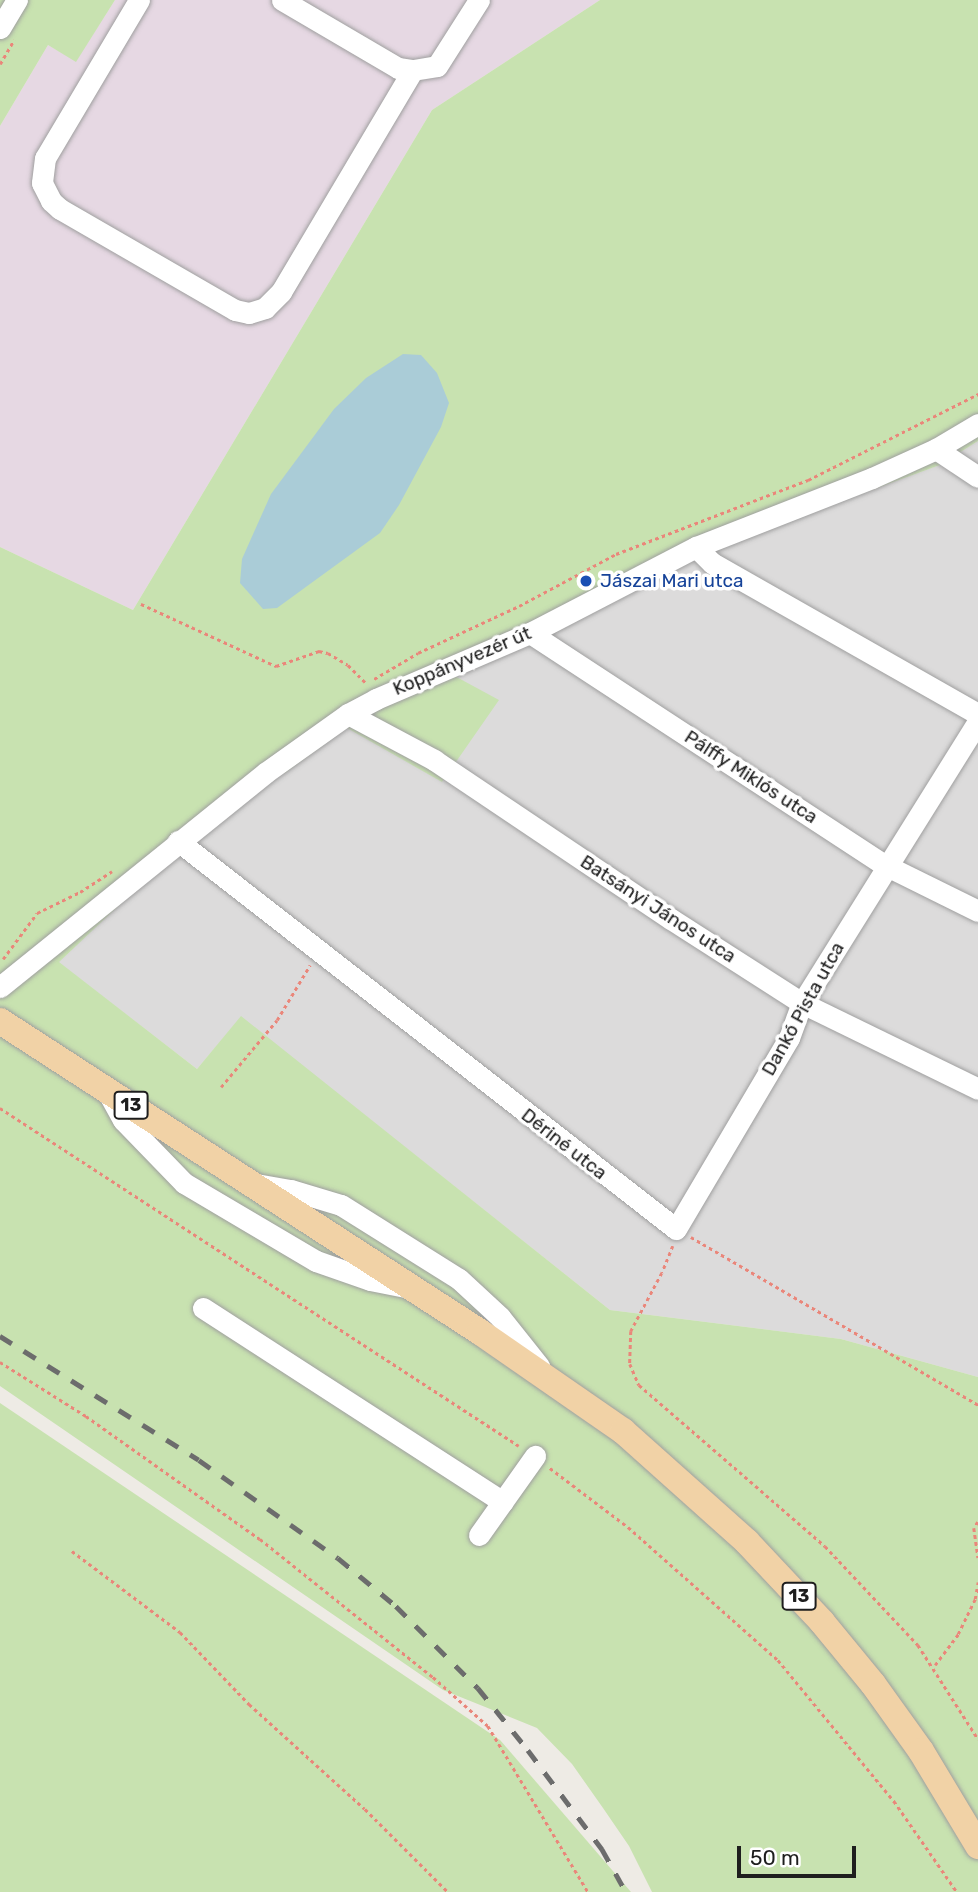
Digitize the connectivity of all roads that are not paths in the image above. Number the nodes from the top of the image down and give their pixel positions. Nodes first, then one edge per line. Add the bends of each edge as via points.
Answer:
1 (17, 0) edge
2 (139, 0) edge
3 (282, 0) edge
4 (479, 0) edge
5 (0, 28) edge
6 (413, 70) junction
7 (978, 424) edge
8 (936, 449) junction
9 (978, 477) edge
10 (696, 547) junction
11 (530, 633) junction
12 (348, 714) junction
13 (978, 714) edge
14 (978, 721) edge
15 (178, 841) junction
16 (886, 865) junction
17 (978, 911) edge
18 (0, 987) edge
19 (802, 1003) junction
20 (6, 1025) edge
21 (106, 1089) junction
22 (978, 1089) edge
23 (248, 1183) junction
24 (676, 1228) joint
25 (414, 1289) junction
26 (203, 1308) dead end
27 (547, 1376) junction
28 (535, 1456) dead end
29 (503, 1502) junction
30 (479, 1535) dead end
31 (978, 1846) edge

1 - 5 street
2 - 6 street via 45,158 42,183 60,209 235,310 249,313 265,308 281,292
3 - 6 street via 398,68
4 - 6 street via 437,66
7 - 8 street, Koppányvezér út
8 - 9 street
8 - 10 street, Koppányvezér út
10 - 11 street, Koppányvezér út
10 - 13 street via 712,563
11 - 12 street, Koppányvezér út
11 - 16 street, Pálffy Miklós utca
12 - 15 street, Koppányvezér út
12 - 19 street, Batsányi János utca via 434,760
14 - 16 street, Dankó Pista utca
15 - 18 street, Koppányvezér út
15 - 24 street, Dériné utca
16 - 17 street, Pálffy Miklós utca
16 - 19 street, Dankó Pista utca
19 - 22 street, Batsányi János utca
19 - 24 street, Dankó Pista utca via 789,1038
20 - 21 main road, 13
21 - 23 main road, 13
21 - 25 street via 123,1120 184,1183 316,1261
23 - 25 main road, 13
23 - 27 street via 341,1205 459,1279 500,1317
25 - 27 main road, 13
26 - 29 street
27 - 31 main road, 13 via 691,1489 786,1582 873,1684 921,1751
28 - 29 street
29 - 30 street

